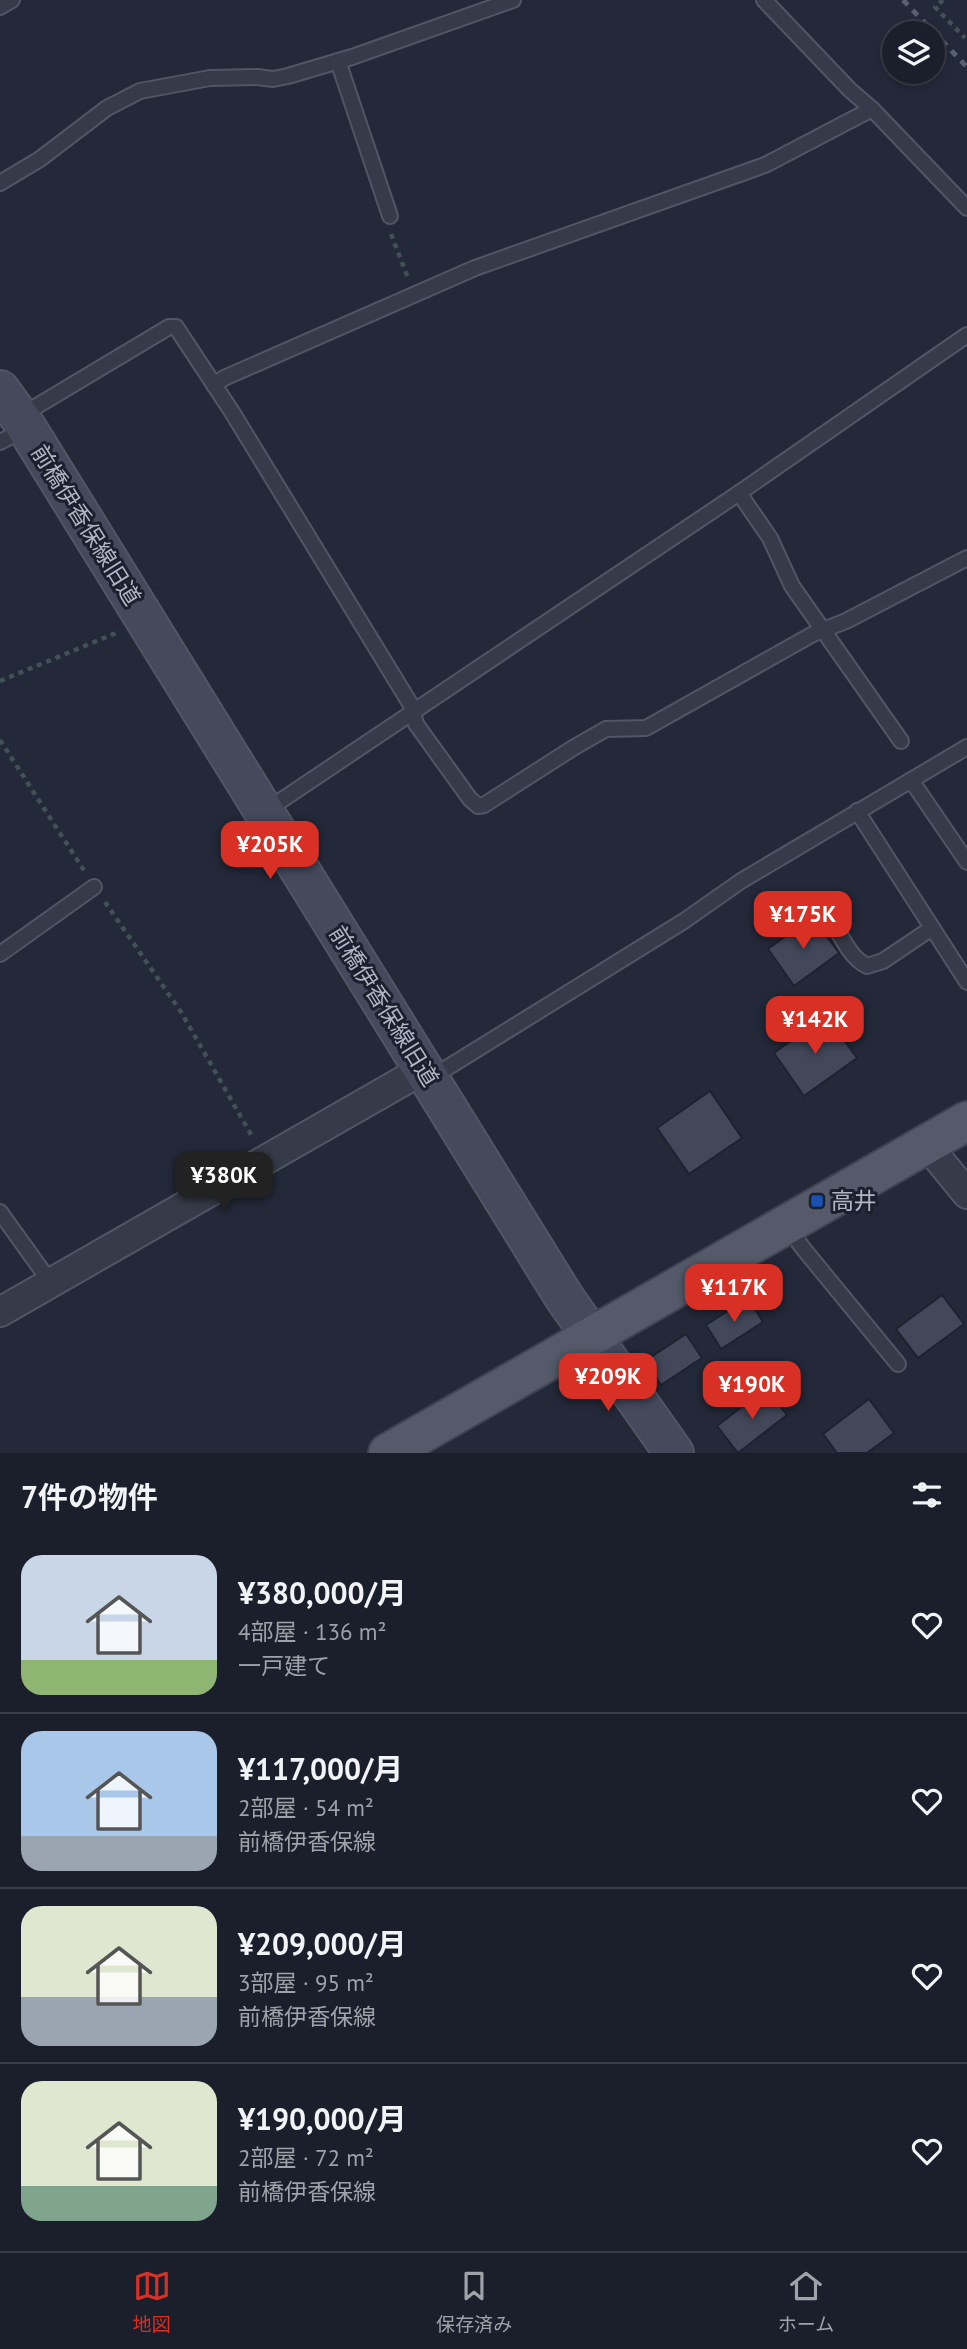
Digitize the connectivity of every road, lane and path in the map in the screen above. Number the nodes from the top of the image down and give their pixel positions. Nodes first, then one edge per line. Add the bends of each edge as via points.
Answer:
1 (12, 0) edge
2 (513, 0) edge
3 (765, 0) edge
4 (943, 0) edge
5 (0, 7) edge
6 (965, 38) dead end
7 (338, 61) junction
8 (872, 110) junction
9 (0, 183) edge
10 (967, 208) edge
11 (390, 216) joint
12 (415, 295) junction
13 (967, 335) edge
14 (214, 385) junction
15 (0, 390) edge
16 (11, 432) edge
17 (739, 493) junction
18 (967, 558) edge
19 (143, 618) junction
20 (824, 630) junction
21 (0, 681) edge
22 (412, 713) junction
23 (0, 740) edge
24 (901, 741) dead end
25 (967, 747) edge
26 (911, 779) junction
27 (857, 811) junction
28 (263, 813) junction
29 (967, 862) edge
30 (94, 887) junction
31 (791, 908) dead end
32 (932, 928) junction
33 (0, 954) edge
34 (967, 982) edge
35 (424, 1069) junction
36 (967, 1121) edge
37 (927, 1145) junction
38 (266, 1160) junction
39 (967, 1194) edge
40 (0, 1212) edge
41 (787, 1226) junction
42 (51, 1283) junction
43 (0, 1312) edge
44 (592, 1338) junction
45 (898, 1364) dead end
46 (388, 1453) edge
47 (674, 1453) edge

1 - 5 lane
2 - 7 lane
3 - 8 lane
4 - 6 path via 935,7
7 - 9 lane via 273,79 209,78 140,91 107,108
7 - 11 lane
8 - 10 lane
8 - 12 lane via 765,164 475,268
11 - 12 path via 388,226
12 - 14 lane
13 - 17 lane
14 - 16 lane via 176,327 169,327 32,409
14 - 22 lane
15 - 16 street, 前橋伊香保線旧道
16 - 19 street, 前橋伊香保線旧道
17 - 20 lane via 770,538 792,586
17 - 22 lane
18 - 20 lane
19 - 21 path
19 - 28 street, 前橋伊香保線旧道
20 - 22 lane via 646,728 600,732 484,806 478,807 470,799
20 - 24 lane
22 - 28 lane
23 - 30 path
25 - 26 lane
26 - 27 lane
26 - 29 lane
27 - 32 lane
27 - 35 lane via 442,1071
28 - 35 street, 前橋伊香保線旧道
30 - 33 lane
30 - 38 path via 181,1012
31 - 32 lane via 814,901 824,908 854,956 867,966 883,961
32 - 34 lane
35 - 38 street
35 - 44 street, 前橋伊香保線旧道
36 - 37 main road
37 - 39 street
37 - 41 main road
38 - 42 street
40 - 42 lane
41 - 44 main road
41 - 45 lane
42 - 43 street
44 - 46 main road
44 - 47 street, 前橋伊香保線旧道

